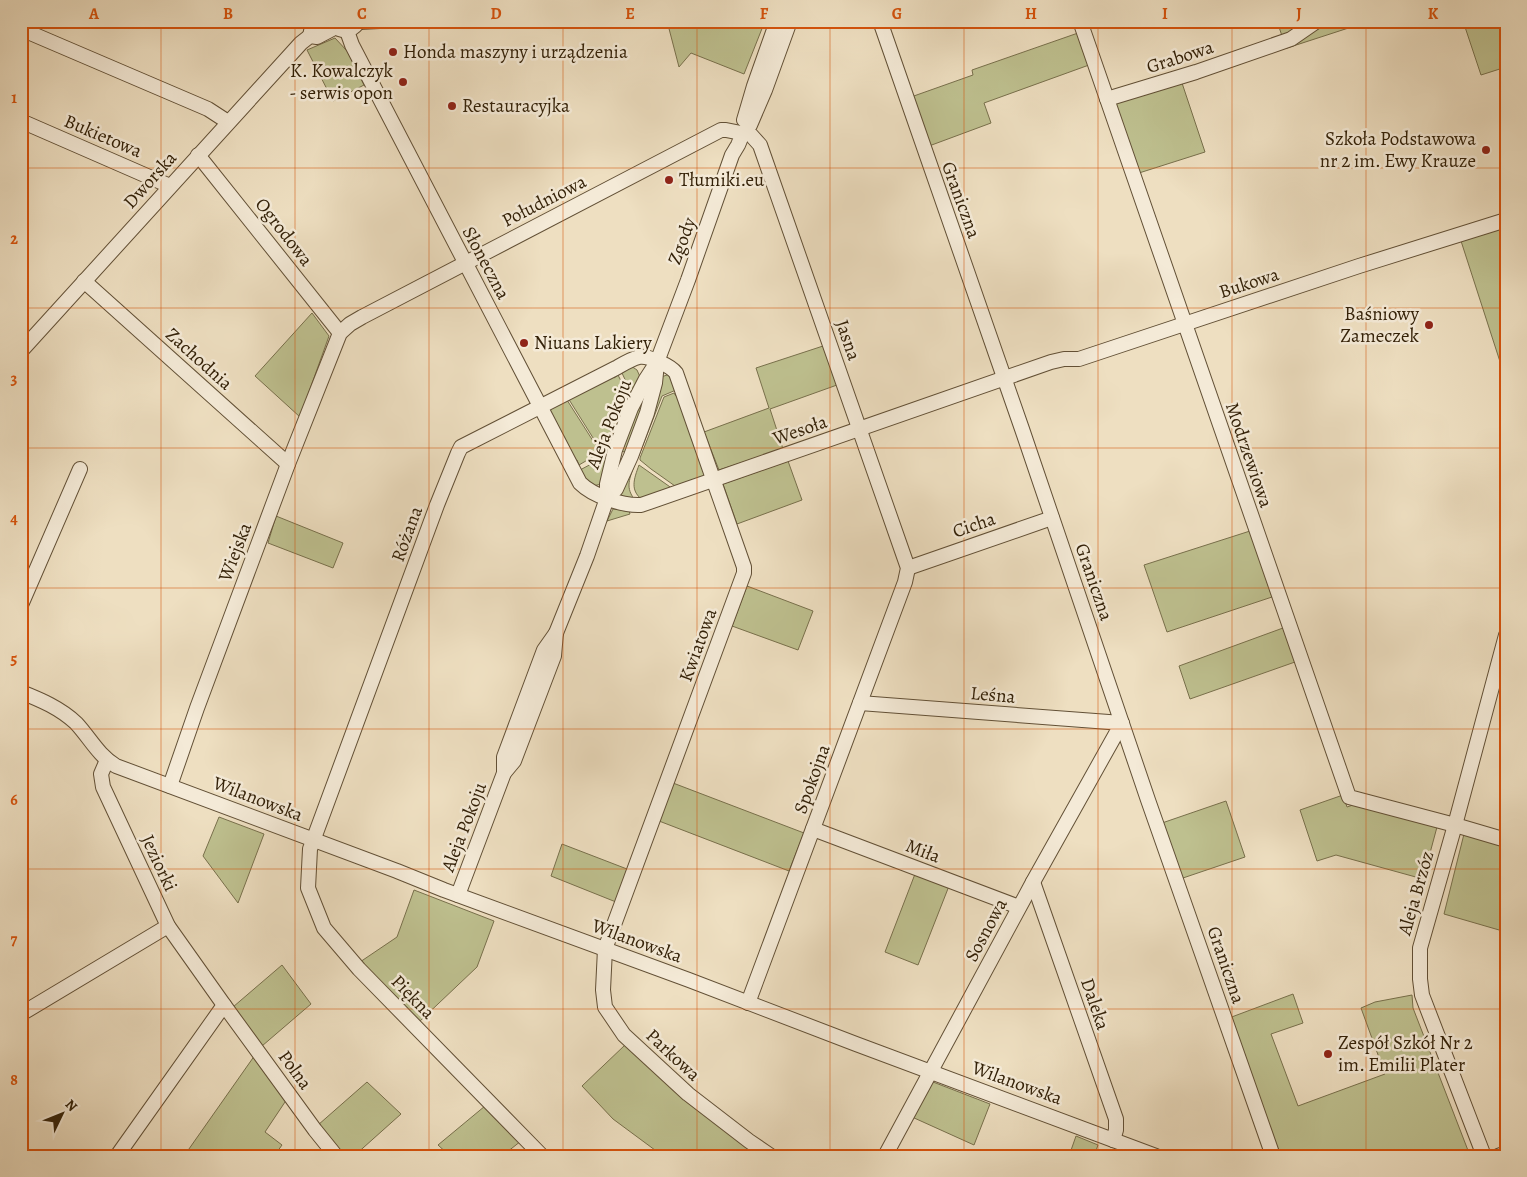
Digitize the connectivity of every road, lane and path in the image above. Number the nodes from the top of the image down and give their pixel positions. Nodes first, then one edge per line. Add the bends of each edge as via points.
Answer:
1 (380, 21) edge
2 (415, 21) edge
3 (462, 21) edge
4 (777, 21) edge
5 (790, 21) edge
6 (880, 21) edge
7 (1080, 21) edge
8 (1318, 21) edge
9 (358, 22) edge
10 (442, 22) edge
11 (335, 25) edge
12 (21, 29) edge
13 (1106, 100) junction
14 (21, 121) edge
15 (228, 122) junction
16 (743, 133) junction
17 (198, 155) junction
18 (170, 186) junction
19 (1506, 220) edge
20 (464, 263) junction
21 (84, 281) junction
22 (1184, 324) junction
23 (340, 334) junction
24 (21, 351) edge
25 (657, 362) junction
26 (622, 365) junction
27 (1004, 379) junction
28 (650, 381) junction
29 (680, 384) junction
30 (540, 406) junction
31 (859, 429) junction
32 (288, 464) junction
33 (80, 469) dead end
34 (714, 480) junction
35 (608, 498) junction
36 (1052, 518) junction
37 (908, 568) junction
38 (21, 605) edge
39 (1506, 636) edge
40 (21, 692) edge
41 (860, 703) junction
42 (1122, 723) junction
43 (107, 760) junction
44 (170, 786) junction
45 (1455, 825) junction
46 (813, 829) junction
47 (313, 839) junction
48 (1506, 840) edge
49 (1033, 882) junction
50 (458, 895) junction
51 (1019, 907) junction
52 (168, 926) junction
53 (605, 950) junction
54 (748, 1003) junction
55 (224, 1005) junction
56 (21, 1014) edge
57 (930, 1072) junction
58 (1113, 1140) junction
59 (1506, 1153) edge
60 (117, 1156) edge
61 (336, 1156) edge
62 (542, 1156) edge
63 (771, 1156) edge
64 (885, 1156) edge
65 (1156, 1156) edge
66 (1272, 1156) edge
67 (1484, 1156) edge
68 (1498, 1156) edge

1 - 9 street
2 - 10 street
3 - 10 street
4 - 16 street, Zgody via 754,86
5 - 16 street, Zgody via 761,99
6 - 27 street, Graniczna
7 - 13 street, Modrzewiowa
8 - 13 street, Grabowa via 1291,39
9 - 11 street, Dworska via 354,28
11 - 15 street, Dworska via 311,31 310,36
11 - 20 street, Słoneczna via 352,45
12 - 15 street via 208,109
13 - 22 street, Modrzewiowa
14 - 18 street, Bukietowa
15 - 17 street, Dworska
16 - 20 street, Południowa via 721,130
16 - 25 street, Zgody via 732,155
16 - 31 street, Jasna via 751,135 760,145
17 - 18 street, Dworska
17 - 23 street, Ogrodowa
18 - 21 street, Dworska
19 - 22 street, Bukowa
20 - 23 street, Południowa via 362,316
20 - 30 street, Słoneczna
21 - 24 street, Dworska
21 - 32 street, Zachodnia
22 - 27 street, Bukowa via 1079,359 1051,362
22 - 45 street, Modrzewiowa via 1349,797
23 - 32 street, Wiejska
25 - 26 street, Różana via 641,357
25 - 28 street, Aleja Pokoju
25 - 29 street, Kwiatowa via 674,369
26 - 28 street via 635,364
26 - 30 street, Różana
27 - 31 street, Wesoła
27 - 36 street, Graniczna
28 - 29 street via 667,379
28 - 35 street, Aleja Pokoju via 647,413 616,489
29 - 34 street, Kwiatowa
30 - 35 street, Słoneczna via 580,483
30 - 47 street, Różana via 461,447
31 - 34 street, Wesoła
31 - 37 street, Jasna
32 - 44 street, Wiejska
33 - 38 street
34 - 35 street, Wesoła via 641,505 631,506
34 - 53 street, Kwiatowa via 744,573
35 - 50 street, Aleja Pokoju via 556,633 554,656 532,698 514,762 504,772
36 - 37 street, Cicha
36 - 42 street, Graniczna
37 - 41 street, Spokojna
39 - 45 street, Aleja Brzóz
40 - 43 street via 62,712
41 - 42 street, Leśna
41 - 46 street, Spokojna
42 - 49 street, Sosnowa
42 - 66 street, Graniczna
43 - 44 street, Wilanowska
43 - 52 street, Jeziorki via 101,774 104,787
44 - 47 street, Wilanowska
45 - 48 street
45 - 67 street, Aleja Brzóz via 1420,948 1420,979 1422,994
46 - 51 street, Miła
46 - 54 street, Spokojna
47 - 50 street, Wilanowska
47 - 62 street, Piękna via 308,888 324,928 359,969
49 - 51 street, Sosnowa
49 - 58 street, Daleka via 1116,1119
50 - 53 street, Wilanowska
51 - 57 street, Sosnowa
52 - 55 street, Polna
52 - 56 street
53 - 54 street, Wilanowska
53 - 63 street, Parkowa via 603,990 606,1007 624,1035 688,1094
54 - 57 street, Wilanowska
55 - 60 street
55 - 61 street, Polna
57 - 58 street, Wilanowska
57 - 64 street, Sosnowa
58 - 65 street, Wilanowska
59 - 68 street

